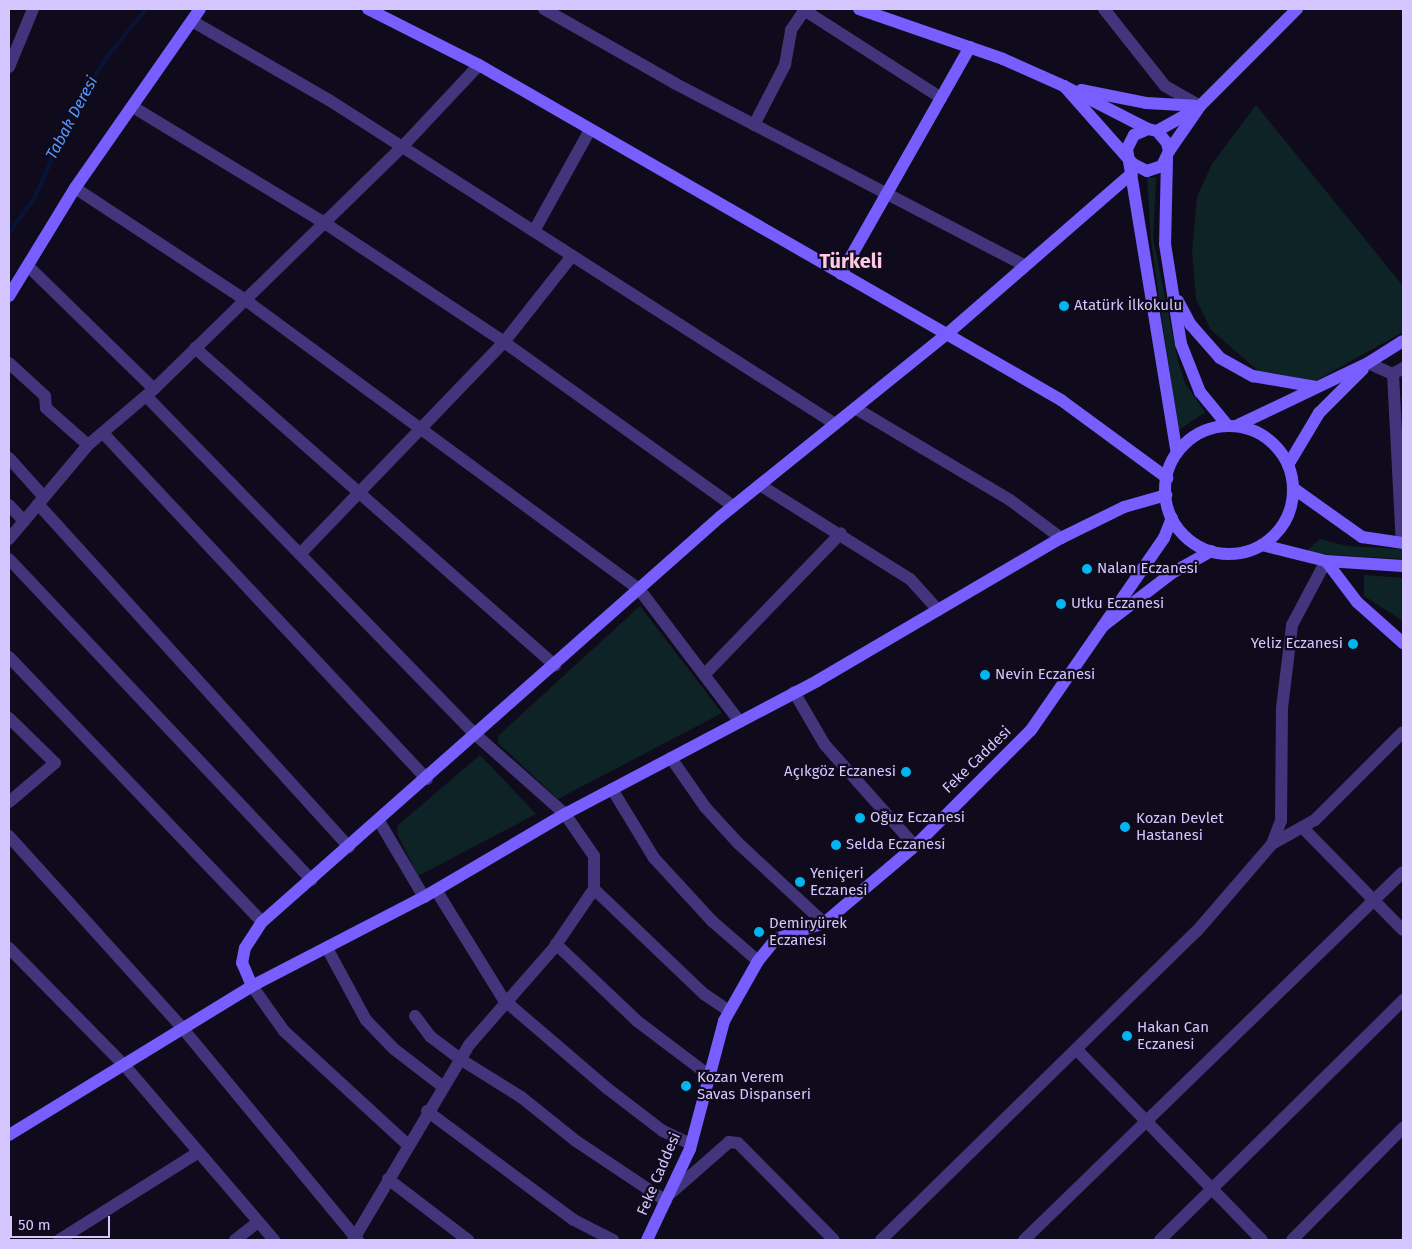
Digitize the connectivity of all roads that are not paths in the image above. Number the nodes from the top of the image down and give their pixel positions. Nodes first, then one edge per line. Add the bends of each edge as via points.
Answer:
1 (33, 9) edge
2 (200, 9) edge
3 (368, 9) edge
4 (544, 9) edge
5 (859, 9) edge
6 (1297, 9) edge
7 (805, 10) edge
8 (1111, 11) edge
9 (192, 21) junction
10 (970, 47) junction
11 (10, 59) edge
12 (479, 65) junction
13 (1064, 86) junction
14 (941, 98) junction
15 (1200, 106) junction
16 (133, 107) junction
17 (754, 125) junction
18 (590, 130) junction
19 (1153, 130) junction
20 (402, 147) junction
21 (1168, 155) junction
22 (1128, 158) junction
23 (1132, 173) junction
24 (75, 188) junction
25 (886, 195) junction
26 (323, 222) junction
27 (534, 232) junction
28 (572, 256) junction
29 (1024, 265) junction
30 (28, 266) junction
31 (841, 274) junction
32 (1172, 291) junction
33 (9, 296) edge
34 (244, 300) junction
35 (947, 334) junction
36 (1403, 341) edge
37 (504, 342) junction
38 (195, 348) junction
39 (9, 362) edge
40 (1368, 363) junction
41 (1398, 371) edge
42 (1316, 387) junction
43 (150, 393) junction
44 (856, 408) junction
45 (835, 424) junction
46 (1232, 426) junction
47 (418, 428) junction
48 (103, 433) junction
49 (88, 445) junction
50 (1177, 453) junction
51 (9, 458) edge
52 (1288, 465) junction
53 (1167, 478) junction
54 (760, 485) junction
55 (1293, 488) junction
56 (360, 492) junction
57 (1166, 495) junction
58 (41, 501) junction
59 (9, 505) edge
60 (733, 506) junction
61 (1172, 518) junction
62 (24, 520) junction
63 (841, 533) junction
64 (1061, 538) junction
65 (9, 539) edge
66 (1403, 543) edge
67 (1262, 545) junction
68 (1211, 551) junction
69 (301, 553) junction
70 (9, 559) edge
71 (1326, 561) junction
72 (1403, 566) edge
73 (639, 589) junction
74 (938, 610) junction
75 (1103, 626) junction
76 (1403, 643) edge
77 (9, 657) edge
78 (555, 664) junction
79 (704, 675) junction
80 (794, 692) junction
81 (9, 718) edge
82 (740, 722) junction
83 (1403, 732) edge
84 (476, 735) junction
85 (671, 758) junction
86 (427, 779) junction
87 (612, 789) junction
88 (9, 802) edge
89 (565, 814) junction
90 (379, 821) junction
91 (1302, 827) junction
92 (9, 836) edge
93 (1272, 844) junction
94 (915, 846) junction
95 (349, 847) junction
96 (1403, 872) edge
97 (311, 880) junction
98 (594, 888) junction
99 (436, 890) junction
100 (424, 896) junction
101 (1374, 900) junction
102 (262, 922) junction
103 (824, 924) junction
104 (1403, 930) edge
105 (556, 944) junction
106 (9, 948) edge
107 (327, 948) junction
108 (758, 961) junction
109 (252, 986) junction
110 (504, 1000) junction
111 (1403, 1000) edge
112 (728, 1010) junction
113 (415, 1016) dead end
114 (184, 1030) junction
115 (1077, 1050) junction
116 (460, 1060) junction
117 (125, 1066) junction
118 (707, 1074) junction
119 (442, 1086) junction
120 (427, 1111) junction
121 (1148, 1123) junction
122 (1403, 1128) edge
123 (10, 1133) edge
124 (691, 1144) junction
125 (408, 1145) junction
126 (199, 1152) junction
127 (388, 1179) junction
128 (1212, 1188) junction
129 (668, 1197) junction
130 (258, 1222) junction
131 (63, 1239) edge
132 (355, 1239) edge
133 (235, 1240) edge
134 (274, 1240) edge
135 (468, 1240) edge
136 (613, 1240) edge
137 (647, 1240) edge
138 (834, 1240) edge
139 (882, 1240) edge
140 (1024, 1240) edge
141 (1160, 1240) edge
142 (1262, 1240) edge
143 (1292, 1240) edge

1 - 11 street
2 - 9 street
3 - 12 street
4 - 17 street
5 - 10 street
6 - 15 street
7 - 14 street
7 - 17 street via 791,30 784,65
8 - 15 street via 1165,86
9 - 16 street
9 - 20 street
10 - 13 street
10 - 14 street
12 - 18 street
12 - 20 street
13 - 15 street via 1146,103
13 - 19 street
13 - 22 street
14 - 25 street
15 - 19 street
15 - 21 street
16 - 24 street
16 - 26 street
17 - 25 street
18 - 27 street
18 - 31 street
19 - 21 street via 1167,143
19 - 22 street via 1134,135 1129,141
20 - 26 street
20 - 27 street
21 - 22 street via 1162,166 1147,171 1132,164
21 - 32 street via 1165,244
22 - 23 street
23 - 29 street
23 - 50 street
24 - 30 street
24 - 34 street
25 - 29 street
25 - 31 street
26 - 34 street
26 - 37 street
27 - 28 street
28 - 37 street
28 - 45 street
29 - 35 street
30 - 33 street
30 - 43 street
31 - 35 street
32 - 42 street via 1191,326 1220,358 1253,376
32 - 46 street via 1189,370 1200,392
34 - 38 street
34 - 47 street
35 - 44 street
35 - 53 street via 1061,400
36 - 40 street
37 - 47 street
37 - 60 street
38 - 43 street
38 - 56 street
39 - 49 street via 45,396 46,408
40 - 41 street
40 - 42 street
40 - 52 street via 1319,413
41 - 66 street
42 - 46 street
43 - 48 street
43 - 69 street
44 - 45 street
44 - 64 street via 1010,500
45 - 54 street
46 - 50 street via 1200,433
46 - 52 street via 1267,439
47 - 56 street
47 - 73 street
48 - 49 street
48 - 86 street
49 - 58 street
50 - 53 street
51 - 58 street
52 - 55 street
53 - 57 street
54 - 60 street
54 - 63 street
55 - 66 street via 1362,537
55 - 67 street via 1285,521
56 - 69 street
56 - 78 street
57 - 61 street
57 - 64 street via 1124,507
58 - 62 street
58 - 95 street
59 - 62 street
60 - 73 street
61 - 68 street via 1189,538
61 - 75 street, Feke Caddesi via 1164,538
62 - 65 street
63 - 74 street via 910,579
63 - 79 street
64 - 74 street
67 - 68 street via 1228,554
67 - 71 street
68 - 75 street via 1172,573
69 - 84 street
70 - 97 street
71 - 72 street
71 - 76 street via 1357,602
71 - 93 street via 1292,626 1282,708 1281,821
73 - 78 street
73 - 79 street
74 - 80 street
75 - 94 street, Feke Caddesi via 1030,730
77 - 102 street
78 - 84 street
79 - 82 street
80 - 82 street
80 - 94 street via 825,745
81 - 88 street via 55,763
82 - 85 street
83 - 91 street via 1315,820
84 - 86 street
84 - 89 street
85 - 87 street
85 - 103 street via 705,807 738,843
86 - 90 street
87 - 89 street
87 - 108 street via 654,858 712,921
89 - 98 street via 594,856
89 - 99 street
90 - 95 street
90 - 100 street
91 - 93 street
91 - 101 street
92 - 114 street
93 - 115 street via 1197,931
94 - 103 street, Feke Caddesi
95 - 97 street
96 - 101 street
97 - 102 street
98 - 105 street
98 - 112 street via 691,982
99 - 100 street
99 - 110 street
100 - 107 street
101 - 104 street
101 - 121 street
102 - 109 street via 245,948 242,963
103 - 108 street, Feke Caddesi via 776,939
105 - 110 street
105 - 118 street via 637,1021
106 - 117 street
107 - 109 street
107 - 119 street via 366,1020 394,1049
108 - 112 street, Feke Caddesi
109 - 114 street
109 - 125 street via 284,1031
110 - 116 street
110 - 124 street via 616,1095 663,1131
111 - 128 street
112 - 118 street, Feke Caddesi
113 - 116 street via 431,1037
114 - 117 street
114 - 132 street
115 - 121 street
115 - 139 street
116 - 119 street
116 - 129 street via 521,1097 576,1141
117 - 123 street
117 - 126 street
118 - 124 street, Feke Caddesi
119 - 120 street
120 - 125 street
120 - 136 street via 574,1220
121 - 128 street
121 - 140 street
122 - 143 street
124 - 129 street, Feke Caddesi
125 - 127 street
126 - 130 street
126 - 131 street
127 - 132 street
127 - 135 street
128 - 141 street
128 - 142 street
129 - 137 street, Feke Caddesi
129 - 138 street via 729,1142 738,1143
130 - 133 street
130 - 134 street

